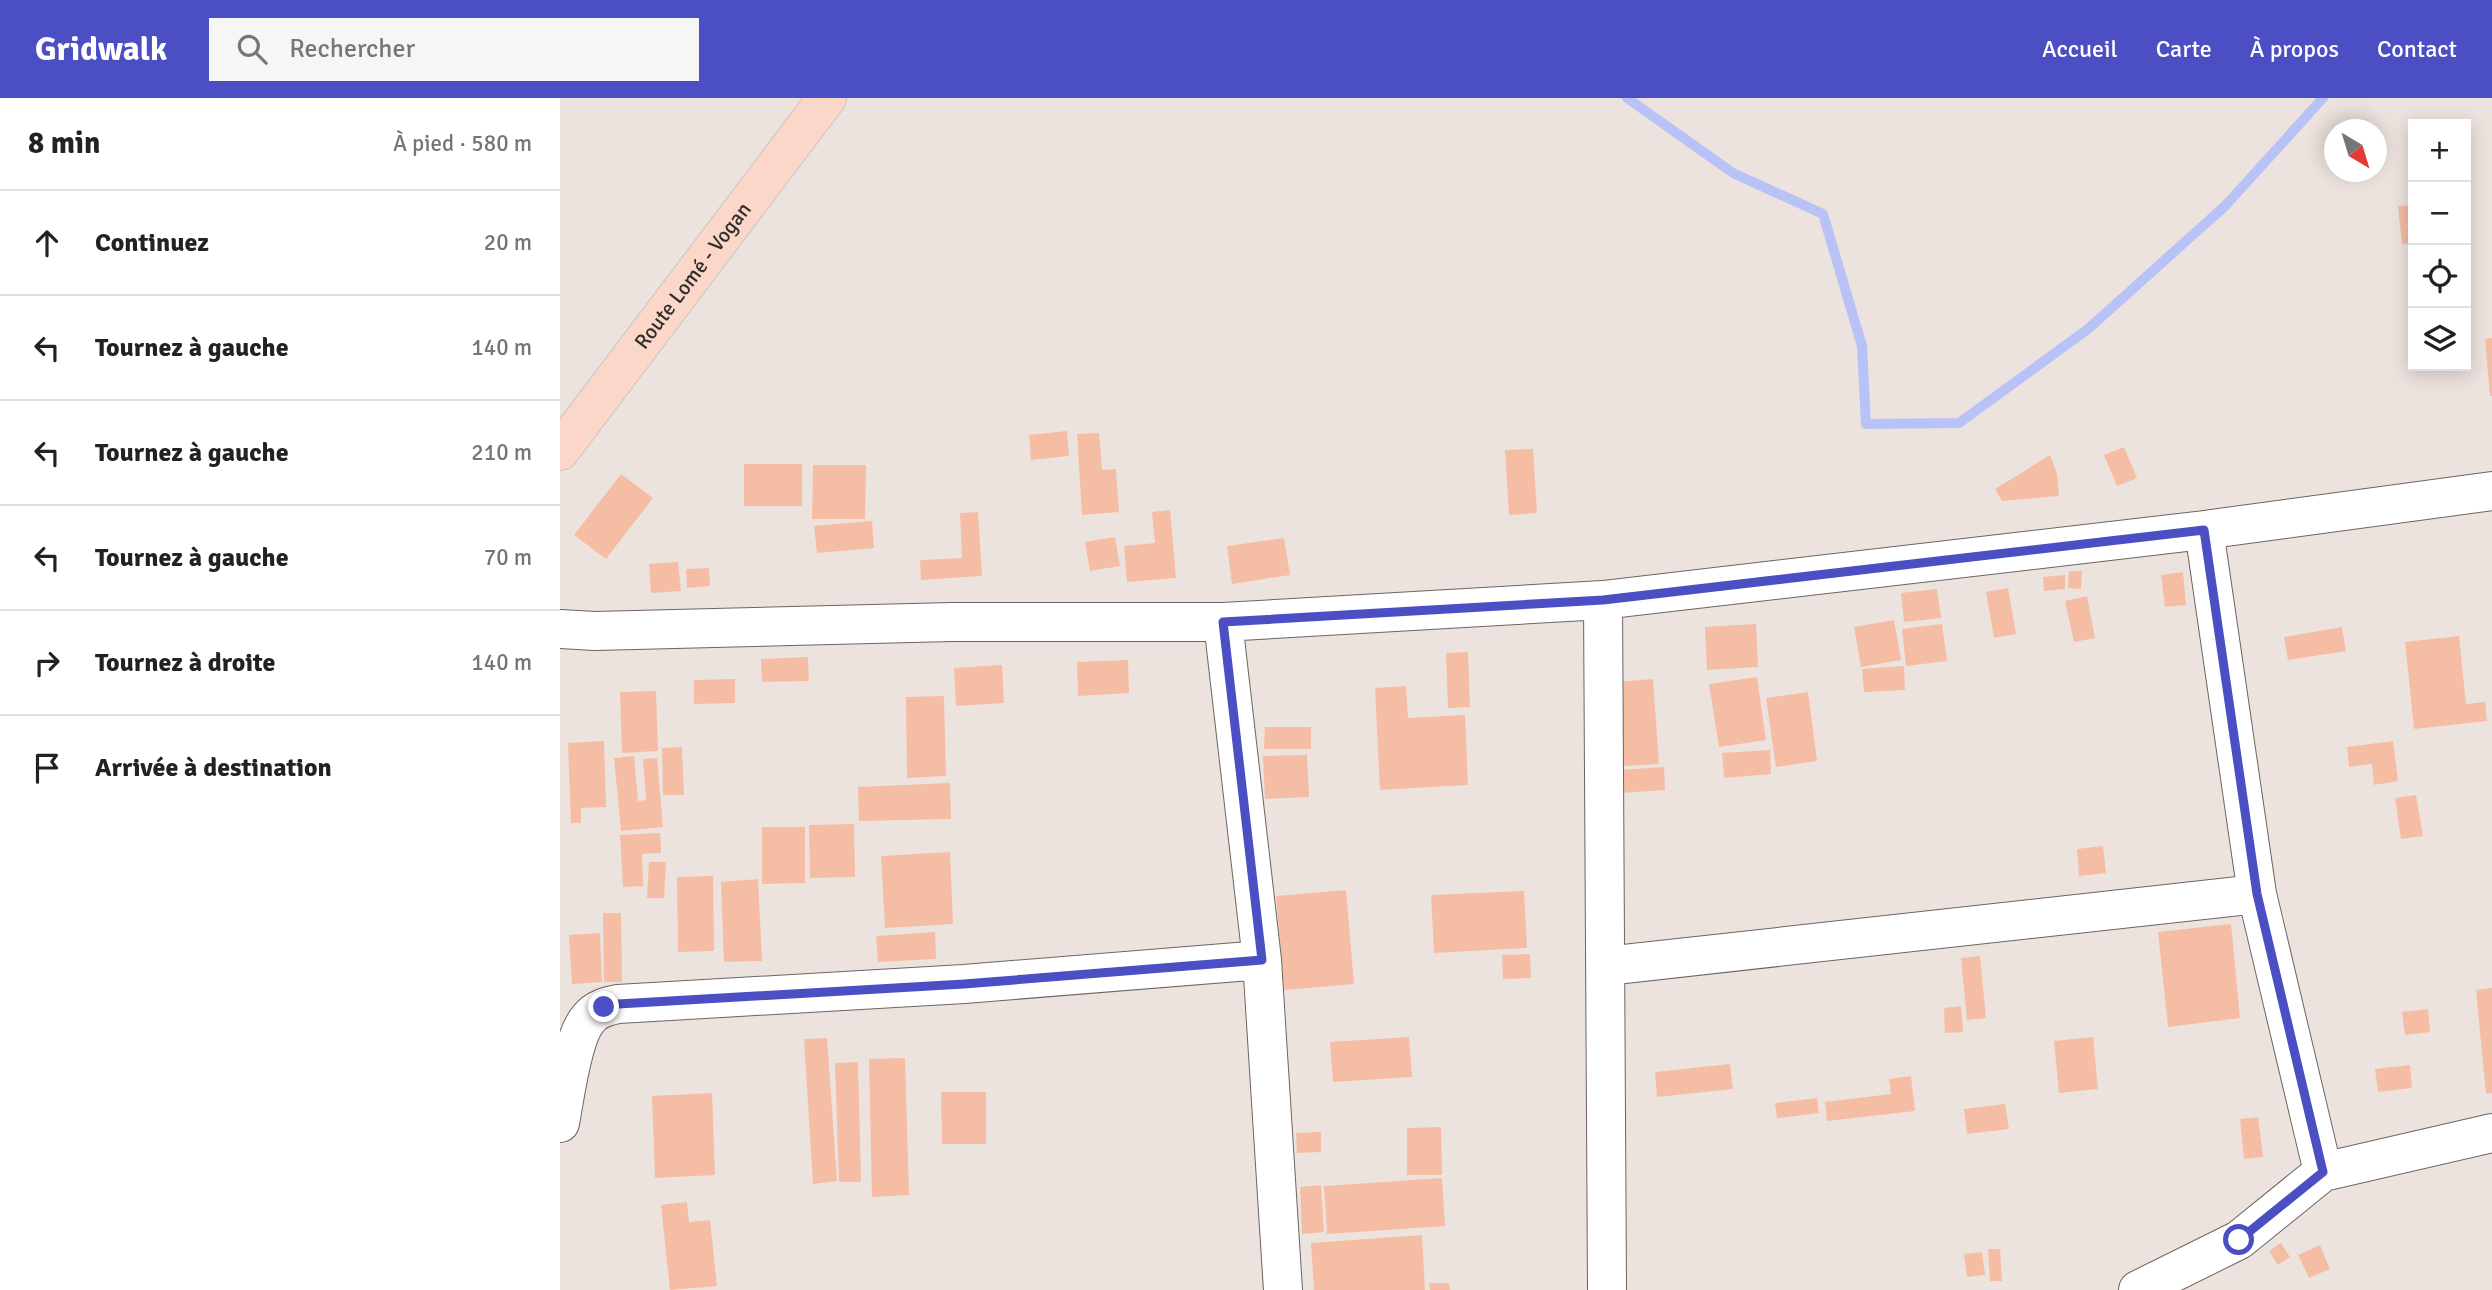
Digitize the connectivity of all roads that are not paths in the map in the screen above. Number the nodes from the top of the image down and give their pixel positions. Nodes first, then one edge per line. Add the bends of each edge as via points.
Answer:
1 (827, 98) edge
2 (560, 451) edge
3 (2492, 492) edge
4 (2204, 530) junction
5 (1603, 600) junction
6 (1223, 622) junction
7 (560, 629) edge
8 (2257, 894) junction
9 (1262, 960) junction
10 (1606, 966) junction
11 (560, 1123) edge
12 (2492, 1133) edge
13 (2323, 1172) junction
14 (1283, 1290) edge
15 (1607, 1290) edge
16 (2138, 1290) edge

1 - 2 main road, Route Lomé - Vogan
3 - 4 street
4 - 5 street
4 - 8 street
5 - 6 street
5 - 10 street
6 - 7 street
6 - 9 street
8 - 10 street
8 - 13 street
9 - 11 street via 604,1007 582,1028
9 - 14 street
10 - 15 street
12 - 13 street
13 - 16 street via 2239,1240

